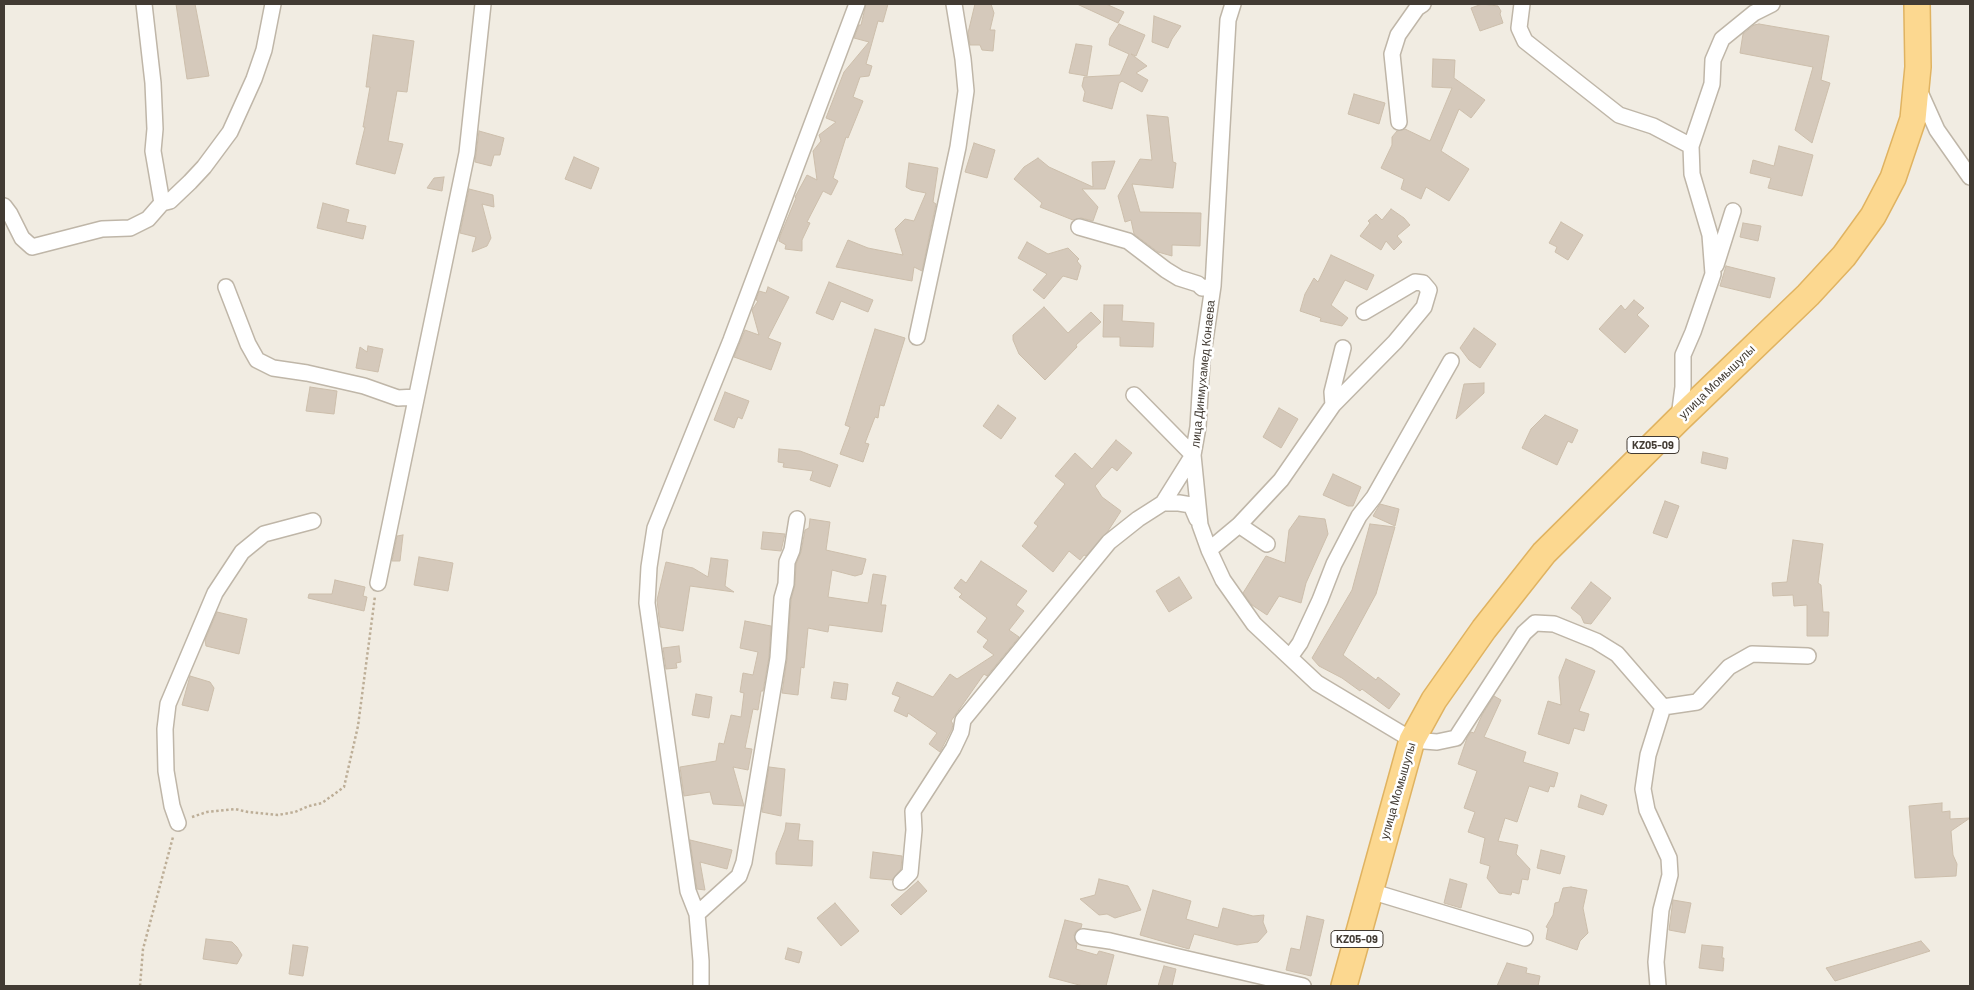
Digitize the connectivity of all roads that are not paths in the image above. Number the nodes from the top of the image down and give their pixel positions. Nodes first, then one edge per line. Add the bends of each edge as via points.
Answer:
1 (144, 4) edge
2 (273, 4) edge
3 (483, 4) edge
4 (857, 4) edge
5 (954, 4) edge
6 (1233, 4) edge
7 (1423, 4) edge
8 (1522, 4) edge
9 (1772, 4) edge
10 (1918, 4) edge
11 (1916, 84) junction
12 (1399, 122) dead end
13 (1691, 146) junction
14 (1970, 177) edge
15 (162, 203) junction
16 (4, 206) edge
17 (1733, 211) dead end
18 (1079, 227) dead end
19 (1713, 274) junction
20 (1213, 286) junction
21 (226, 287) dead end
22 (1364, 312) dead end
23 (917, 337) dead end
24 (1343, 348) dead end
25 (1451, 361) dead end
26 (1134, 395) dead end
27 (416, 397) junction
28 (1333, 405) junction
29 (1679, 419) junction
30 (1194, 455) junction
31 (1163, 503) junction
32 (797, 519) dead end
33 (313, 521) dead end
34 (1239, 525) junction
35 (1200, 526) junction
36 (1267, 544) dead end
37 (1208, 550) junction
38 (378, 583) road end
39 (1808, 656) dead end
40 (1290, 657) junction
41 (1663, 707) junction
42 (1412, 740) junction
43 (178, 823) road end
44 (901, 882) dead end
45 (1370, 891) junction
46 (697, 914) junction
47 (1083, 937) dead end
48 (1525, 938) dead end
49 (701, 986) edge
50 (1303, 986) edge
51 (1344, 986) edge
52 (1658, 986) edge

1 - 15 street via 153,83 153,151
2 - 15 street via 264,50 230,132 190,182 170,201
3 - 27 street via 467,153
4 - 46 street via 731,340 655,528 647,603 688,891
5 - 23 street via 966,91 958,147
6 - 20 street, лица Динмухамед Конаева via 1227,28
7 - 12 street via 1398,35 1392,54
8 - 13 street via 1519,28 1526,41 1619,115 1653,126
9 - 13 street via 1754,13 1722,40 1713,60 1712,84
10 - 11 main road, улица Момышулы / KZ05-09
11 - 14 street via 1936,130
11 - 29 main road, улица Момышулы / KZ05-09 via 1913,119 1893,178 1867,224 1844,256 1808,295
13 - 19 street via 1692,174 1710,235
15 - 16 street via 148,219 130,228 102,229 32,247 22,238
17 - 19 street
18 - 20 street via 1128,241 1179,278 1202,288
19 - 29 street via 1683,355
20 - 30 street, лица Динмухамед Конаева via 1202,361
21 - 27 street via 257,360 273,368 307,372 398,398
22 - 28 street via 1415,282 1423,283 1429,290 1424,307 1395,342
24 - 28 street via 1332,392
25 - 40 street via 1374,497 1359,516 1300,643
26 - 30 street
27 - 38 street
28 - 34 street via 1281,480
29 - 42 main road, улица Момышулы / KZ05-09 via 1544,553 1484,629 1434,700
30 - 31 street
30 - 35 street, лица Динмухамед Конаева
31 - 35 street via 1191,505
31 - 44 street via 1109,542 962,720 961,732 953,749 913,811 910,873
32 - 46 street via 787,562 778,658 744,862 739,876
33 - 43 street via 264,534 242,552 215,593 168,704 166,771
34 - 36 street
34 - 37 street
35 - 37 street, лица Динмухамед Конаева
37 - 40 street, лица Динмухамед Конаева via 1223,580 1254,624
39 - 41 street via 1752,654 1729,667 1697,702
40 - 42 street, лица Динмухамед Конаева via 1316,683
41 - 42 street via 1617,654 1596,641 1554,624 1535,623 1524,633 1456,738 1437,742
41 - 52 street via 1648,754 1642,789 1647,810 1669,858 1670,876 1661,910 1656,962
42 - 45 main road, улица Момышулы / KZ05-09
45 - 48 street
45 - 51 main road, KZ05-09
46 - 49 street
47 - 50 street

